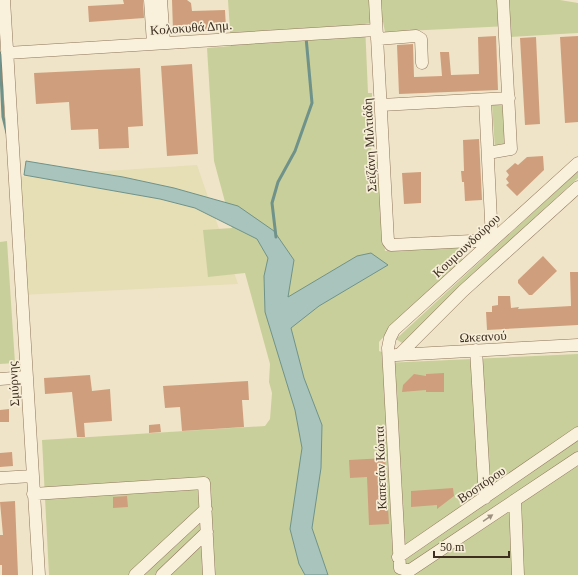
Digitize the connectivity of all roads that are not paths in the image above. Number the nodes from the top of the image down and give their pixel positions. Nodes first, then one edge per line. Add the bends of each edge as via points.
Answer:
1 (4, 0) edge
2 (150, 0) edge
3 (161, 0) edge
4 (367, 0) edge
5 (375, 0) edge
6 (503, 0) edge
7 (376, 34) junction
8 (158, 43) junction
9 (7, 53) junction
10 (422, 63) dead end
11 (4, 74) edge
12 (509, 98) junction
13 (485, 100) junction
14 (381, 106) junction
15 (488, 153) junction
16 (578, 163) edge
17 (578, 187) edge
18 (492, 240) junction
19 (578, 345) edge
20 (476, 350) junction
21 (394, 355) junction
22 (27, 377) junction
23 (0, 379) edge
24 (578, 433) edge
25 (578, 458) edge
26 (32, 476) junction
27 (0, 478) edge
28 (33, 494) junction
29 (485, 498) junction
30 (515, 500) junction
31 (206, 509) junction
32 (207, 532) junction
33 (398, 557) junction
34 (39, 575) edge
35 (135, 575) edge
36 (162, 575) edge
37 (209, 575) edge
38 (518, 575) edge

1 - 9 street, Σμύρνης
2 - 8 street
3 - 8 street
4 - 7 street, Σεϊζάνη Μιλτιάδη via 368,22
5 - 7 street, Σεϊζάνη Μιλτιάδη
6 - 12 street
7 - 8 street, Κολοκυθά Δημ.
7 - 10 street, Κολοκυθά Δημ. via 416,36 422,43
7 - 14 street, Σεϊζάνη Μιλτιάδη
8 - 9 street, Κολοκυθά Δημ.
9 - 11 street, Σμύρνης
11 - 22 street, Σμύρνης
12 - 13 street
12 - 15 street via 511,149
13 - 14 street
13 - 15 street
14 - 18 street, Σεϊζάνη Μιλτιάδη via 388,241 393,245 404,245
15 - 18 street
16 - 18 street, Κουμουνδούρου
17 - 21 street
18 - 21 street, Κουμουνδούρου via 394,330 389,341
19 - 20 street, Ωκεανού
20 - 21 street, Ωκεανού
20 - 29 street
21 - 33 street, Καπετάν Κώττα
22 - 23 street
22 - 26 street, Σμύρνης
24 - 29 street, Βοσπόρου
25 - 30 street
26 - 27 street
26 - 28 street, Σμύρνης
28 - 31 street via 204,484
28 - 34 street, Σμύρνης
29 - 33 street, Βοσπόρου
33 -> 30 street via 400,568 409,571
30 - 38 street
31 - 32 street
31 - 35 street
32 - 36 street
32 - 37 street

